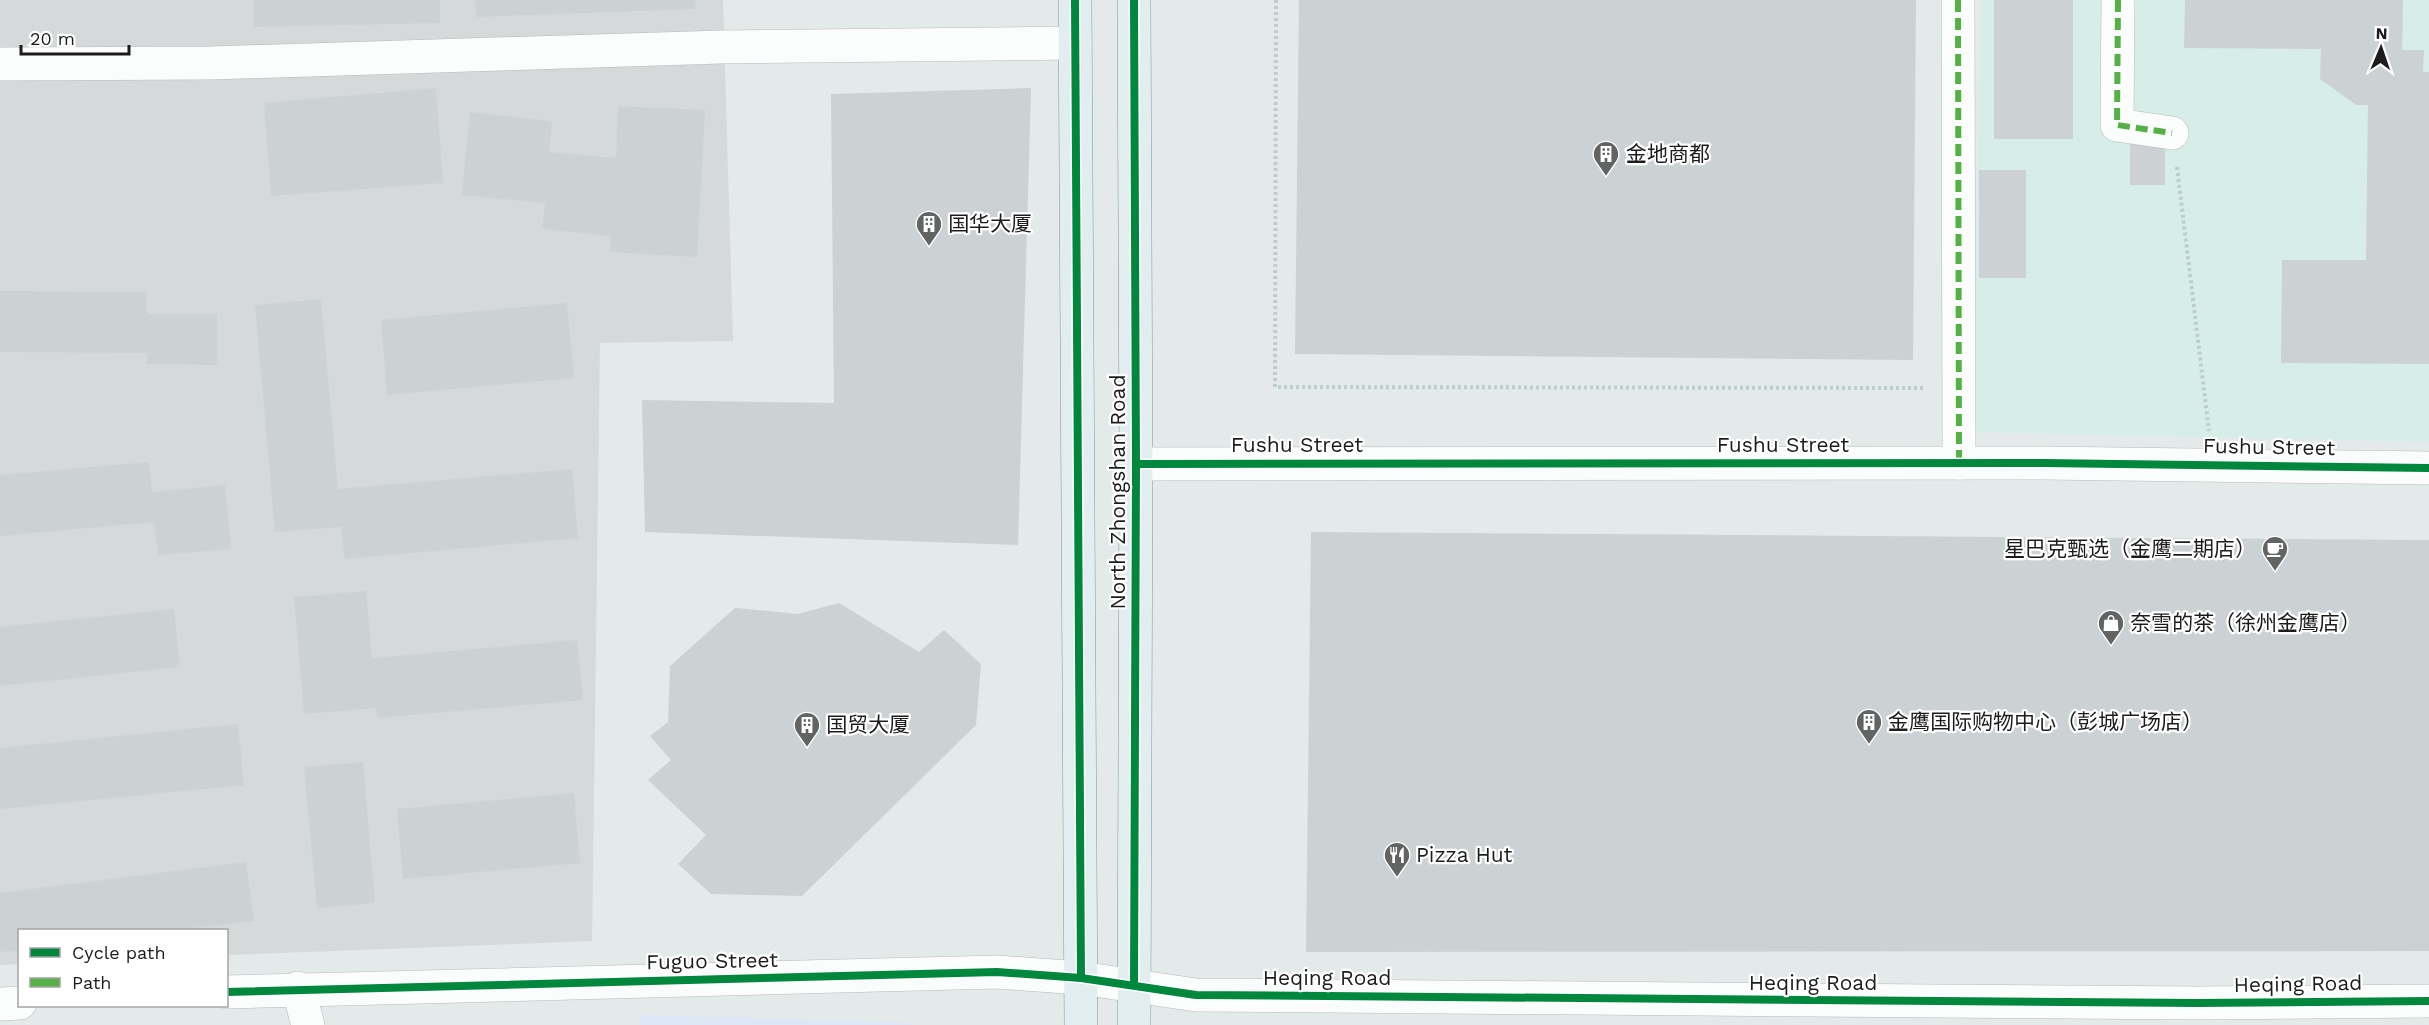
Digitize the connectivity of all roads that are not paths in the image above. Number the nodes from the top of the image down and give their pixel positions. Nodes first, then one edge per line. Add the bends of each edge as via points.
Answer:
1 (1075, 0) edge
2 (1134, 0) edge
3 (1958, 0) edge
4 (2118, 0) edge
5 (1075, 43) junction
6 (0, 64) edge
7 (2172, 133) road end
8 (1959, 463) junction
9 (1136, 464) junction
10 (2429, 468) edge
11 (1081, 978) junction
12 (1134, 985) junction
13 (298, 988) junction
14 (228, 992) edge
15 (1196, 995) joint
16 (2429, 1001) edge
17 (18, 1003) edge
18 (0, 1004) edge
19 (2197, 1014) edge
20 (308, 1025) edge
21 (1081, 1025) edge
22 (1134, 1025) edge

1 - 5 main road, North Zhongshan Road
2 - 9 main road, North Zhongshan Road
3 - 8 street
4 - 7 street via 2117,125
5 - 6 street via 721,47 211,63
5 - 11 main road, North Zhongshan Road
8 - 9 street, Fushu Street
8 - 10 street, Fushu Street
9 - 12 main road, North Zhongshan Road
11 - 12 street, Fuguo Street
11 - 13 street, Fuguo Street via 997,972
11 - 21 main road, North Zhongshan Road
12 - 15 street, Fuguo Street
12 - 22 main road, North Zhongshan Road
13 - 14 street, Fuguo Street
13 - 20 street
15 - 19 street, Heqing Road
16 - 19 street, Heqing Road
17 - 18 street

